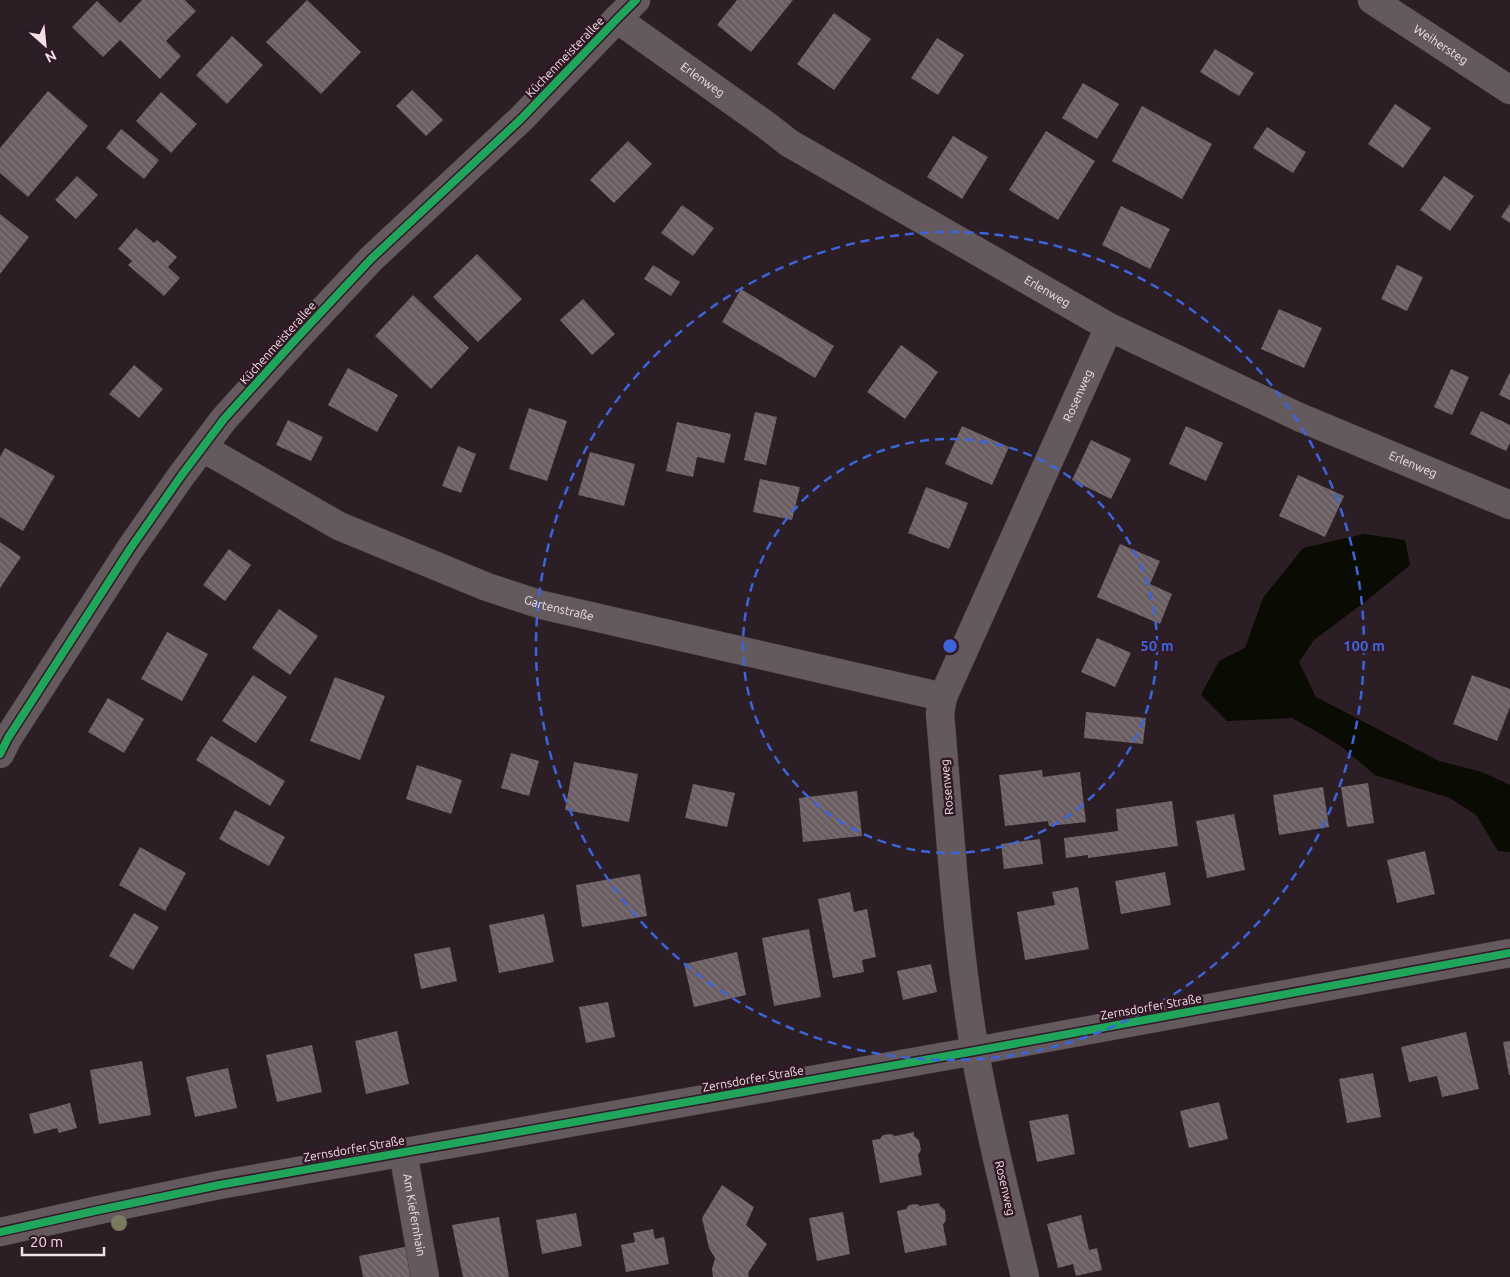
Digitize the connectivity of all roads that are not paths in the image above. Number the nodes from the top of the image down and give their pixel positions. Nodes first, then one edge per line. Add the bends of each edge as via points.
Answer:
1 (636, 0) edge
2 (1372, 0) edge
3 (617, 19) junction
4 (1510, 90) edge
5 (1109, 327) junction
6 (203, 448) junction
7 (1510, 505) edge
8 (943, 697) junction
9 (0, 754) edge
10 (1510, 953) edge
11 (975, 1051) junction
12 (403, 1152) junction
13 (0, 1232) edge
14 (425, 1277) edge
15 (1025, 1277) edge

1 - 3 street, Küchenmeisterallee
2 - 4 street, Weihersteg
3 - 5 street, Erlenweg via 789,143
3 - 6 street, Küchenmeisterallee via 521,118 371,259 224,419
5 - 7 street, Erlenweg via 1299,417
5 - 8 street, Rosenweg
6 - 8 street, Gartenstraße via 339,526 487,587 542,605
6 - 9 street, Küchenmeisterallee via 130,549
8 - 11 street, Rosenweg via 940,714 958,919
10 - 11 street, Zernsdorfer Straße
11 - 12 street, Zernsdorfer Straße
11 - 15 street, Rosenweg
12 - 13 street, Zernsdorfer Straße via 219,1185
12 - 14 street, Am Kiefernhain

